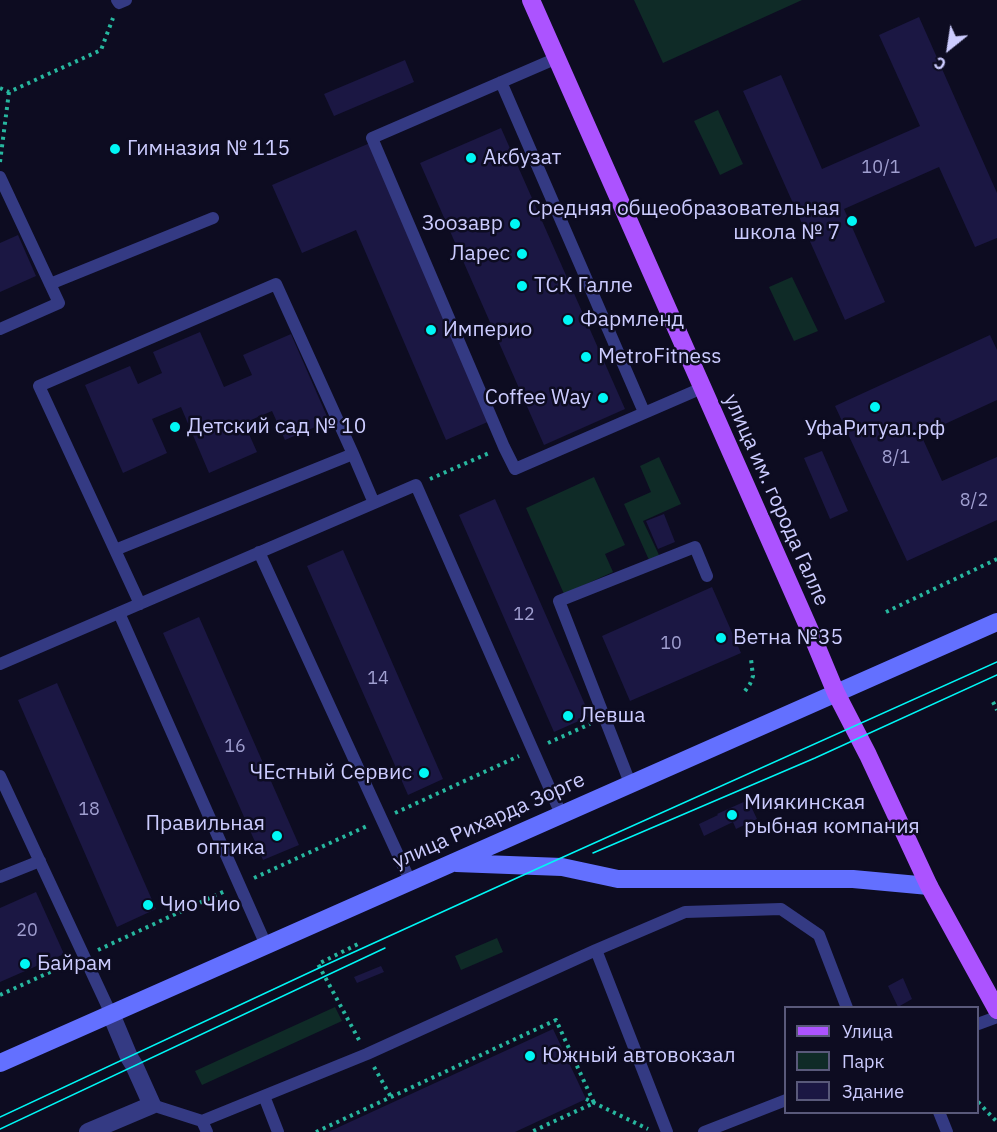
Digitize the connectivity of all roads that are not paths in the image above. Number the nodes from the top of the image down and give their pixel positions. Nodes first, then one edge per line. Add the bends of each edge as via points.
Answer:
1 (531, 0) edge
2 (557, 58) junction
3 (501, 82) junction
4 (0, 177) edge
5 (213, 218) dead end
6 (51, 284) junction
7 (0, 329) edge
8 (702, 388) junction
9 (644, 412) junction
10 (353, 454) junction
11 (374, 503) junction
12 (115, 550) junction
13 (259, 552) junction
14 (708, 576) dead end
15 (140, 604) junction
16 (119, 613) junction
17 (997, 622) edge
18 (0, 664) edge
19 (836, 693) junction
20 (0, 776) edge
21 (630, 783) junction
22 (561, 814) junction
23 (40, 861) junction
24 (451, 863) junction
25 (0, 877) edge
26 (410, 881) junction
27 (929, 886) junction
28 (266, 945) junction
29 (596, 950) junction
30 (846, 1006) edge
31 (997, 1010) edge
32 (111, 1014) junction
33 (997, 1017) edge
34 (979, 1024) edge
35 (0, 1063) edge
36 (264, 1096) junction
37 (784, 1101) edge
38 (152, 1105) junction
39 (939, 1114) edge
40 (205, 1126) edge
41 (88, 1132) edge
42 (278, 1132) edge
43 (667, 1132) edge
44 (704, 1132) edge
45 (947, 1132) edge

1 - 2 main road, улица им. города Галле
2 - 3 lane
2 - 8 main road, улица им. города Галле
3 - 9 lane
3 - 9 lane via 372,138 504,447 515,469
4 - 6 lane
5 - 6 lane
6 - 7 lane via 59,303
8 - 9 lane
8 - 19 main road, улица им. города Галле
10 - 11 lane
10 - 12 lane
10 - 12 lane via 276,284 39,386
11 - 13 lane
11 - 22 lane via 416,485
12 - 15 lane
13 - 15 lane
13 - 26 lane
14 - 21 lane via 695,547 559,601
15 - 16 lane
16 - 18 lane
16 - 28 lane
17 - 19 main road, улица Рихарда Зорге
19 - 21 main road, улица Рихарда Зорге
19 - 27 main road, улица им. города Галле
20 - 23 lane
21 - 22 main road, улица Рихарда Зорге
22 - 24 main road, улица Рихарда Зорге
23 - 25 lane
23 - 32 lane
24 - 26 main road, улица Рихарда Зорге
24 - 27 main road via 561,867 618,879 853,879
26 - 28 main road, улица Рихарда Зорге
27 - 31 main road, улица им. города Галле
28 - 32 main road, улица Рихарда Зорге
29 - 30 lane via 685,912 781,909 819,935
29 - 36 lane via 367,1054
29 - 43 lane
32 - 35 main road, улица Рихарда Зорге
32 - 38 street
33 - 34 lane
36 - 40 lane
36 - 42 lane
37 - 44 lane
38 - 40 lane
38 - 41 street
39 - 45 lane

